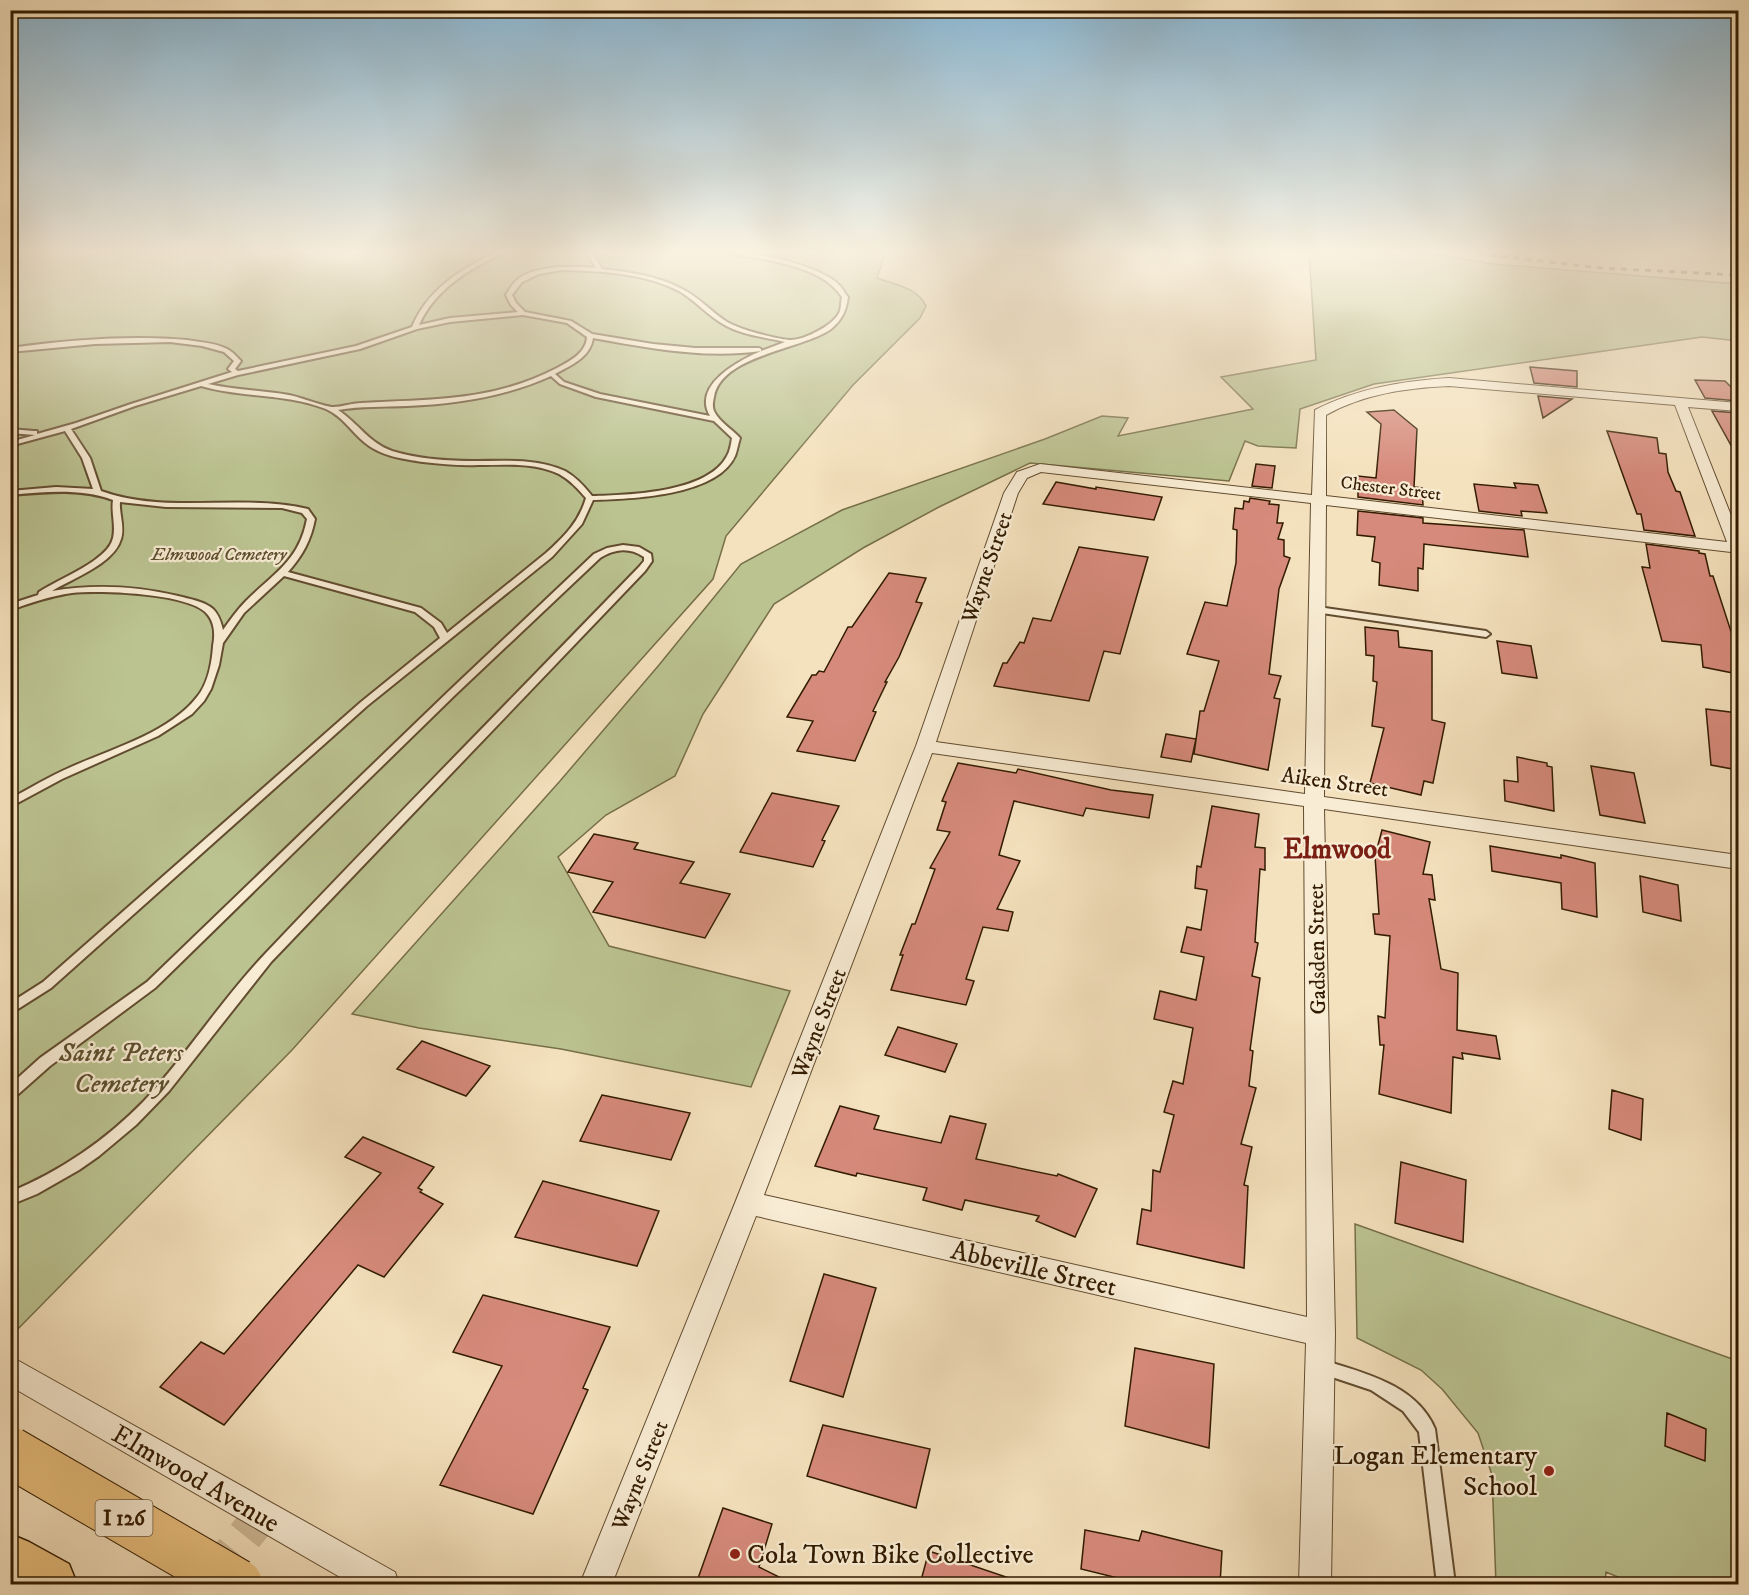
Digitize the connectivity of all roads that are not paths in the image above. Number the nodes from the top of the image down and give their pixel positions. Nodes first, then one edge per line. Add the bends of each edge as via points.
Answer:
1 (422, 326) edge
2 (576, 326) edge
3 (733, 326) edge
4 (830, 326) edge
5 (415, 328) joint
6 (590, 336) junction
7 (793, 342) junction
8 (10, 350) edge
9 (770, 350) junction
10 (237, 374) junction
11 (552, 374) junction
12 (203, 385) junction
13 (1680, 402) junction
14 (1738, 407) edge
15 (332, 409) junction
16 (716, 419) junction
17 (68, 429) junction
18 (10, 431) edge
19 (44, 434) junction
20 (10, 444) edge
21 (1040, 468) joint
22 (98, 492) junction
23 (10, 493) edge
24 (590, 498) junction
25 (117, 499) junction
26 (1320, 500) junction
27 (1738, 549) edge
28 (284, 573) junction
29 (40, 596) junction
30 (10, 607) edge
31 (1318, 610) junction
32 (1486, 634) dead end
33 (446, 638) junction
34 (219, 643) junction
35 (925, 746) junction
36 (1314, 802) junction
37 (10, 804) edge
38 (1738, 862) edge
39 (10, 1010) edge
40 (10, 1093) edge
41 (10, 1199) edge
42 (748, 1203) junction
43 (1320, 1333) junction
44 (1320, 1366) junction
45 (10, 1370) edge
46 (10, 1452) edge
47 (10, 1561) edge
48 (49, 1584) edge
49 (237, 1584) edge
50 (383, 1584) edge
51 (596, 1584) edge
52 (1315, 1584) edge
53 (1446, 1584) edge

1 - 5 lane
2 - 6 lane
3 - 7 lane
4 - 7 lane
5 - 10 lane via 358,348
6 - 9 lane via 683,351
6 - 11 lane via 588,348 582,354
7 - 9 lane
8 - 10 lane via 123,340 196,342 235,354 238,361 231,369
9 - 16 lane via 737,365 719,381 710,395 709,407
10 - 12 lane
11 - 15 lane via 479,397 419,404 364,403
11 - 16 lane via 562,383 598,396
12 - 15 lane via 298,399
12 - 17 lane
13 - 14 street
13 - 26 street, Gadsden Street via 1449,382 1379,392 1333,405 1320,413
13 - 27 street
15 - 24 lane via 383,450 460,463 536,464 578,483
16 - 24 lane via 736,438 735,448 709,476 658,494
17 - 19 lane
17 - 22 lane via 86,458
18 - 19 lane
19 - 20 lane
21 - 26 street, Chester Street
21 - 35 street, Wayne Street via 1022,475 1011,493
22 - 23 lane via 56,489
22 - 25 lane
24 - 33 lane via 582,520 570,536
25 - 28 lane via 166,506 282,506 305,511 311,519 310,530
25 - 29 lane via 114,509 118,536 113,548
26 - 27 street, Chester Street
26 - 31 street, Gadsden Street
28 - 33 lane via 418,610 438,625
28 - 34 lane via 242,611
29 - 30 lane
29 - 34 lane via 118,587 158,593 207,609 214,616
31 - 32 lane
31 - 36 street, Gadsden Street
33 - 39 lane via 364,704 47,985
34 - 37 lane via 202,698 190,711
35 - 36 street, Aiken Street
35 - 42 street, Wayne Street
36 - 38 street, Aiken Street
36 - 43 street, Gadsden Street
40 - 41 lane via 45,1062 151,985 597,556 618,547 640,549 648,556 642,569 239,990 139,1114 71,1168
42 - 43 street, Abbeville Street
42 - 51 street, Wayne Street
43 - 44 street, Gadsden Street
44 - 52 street, Gadsden Street
44 - 53 lane via 1375,1384 1409,1406 1427,1429
45 - 50 street, Elmwood Avenue
46 - 49 highway, I 126, bridge
47 - 48 highway

